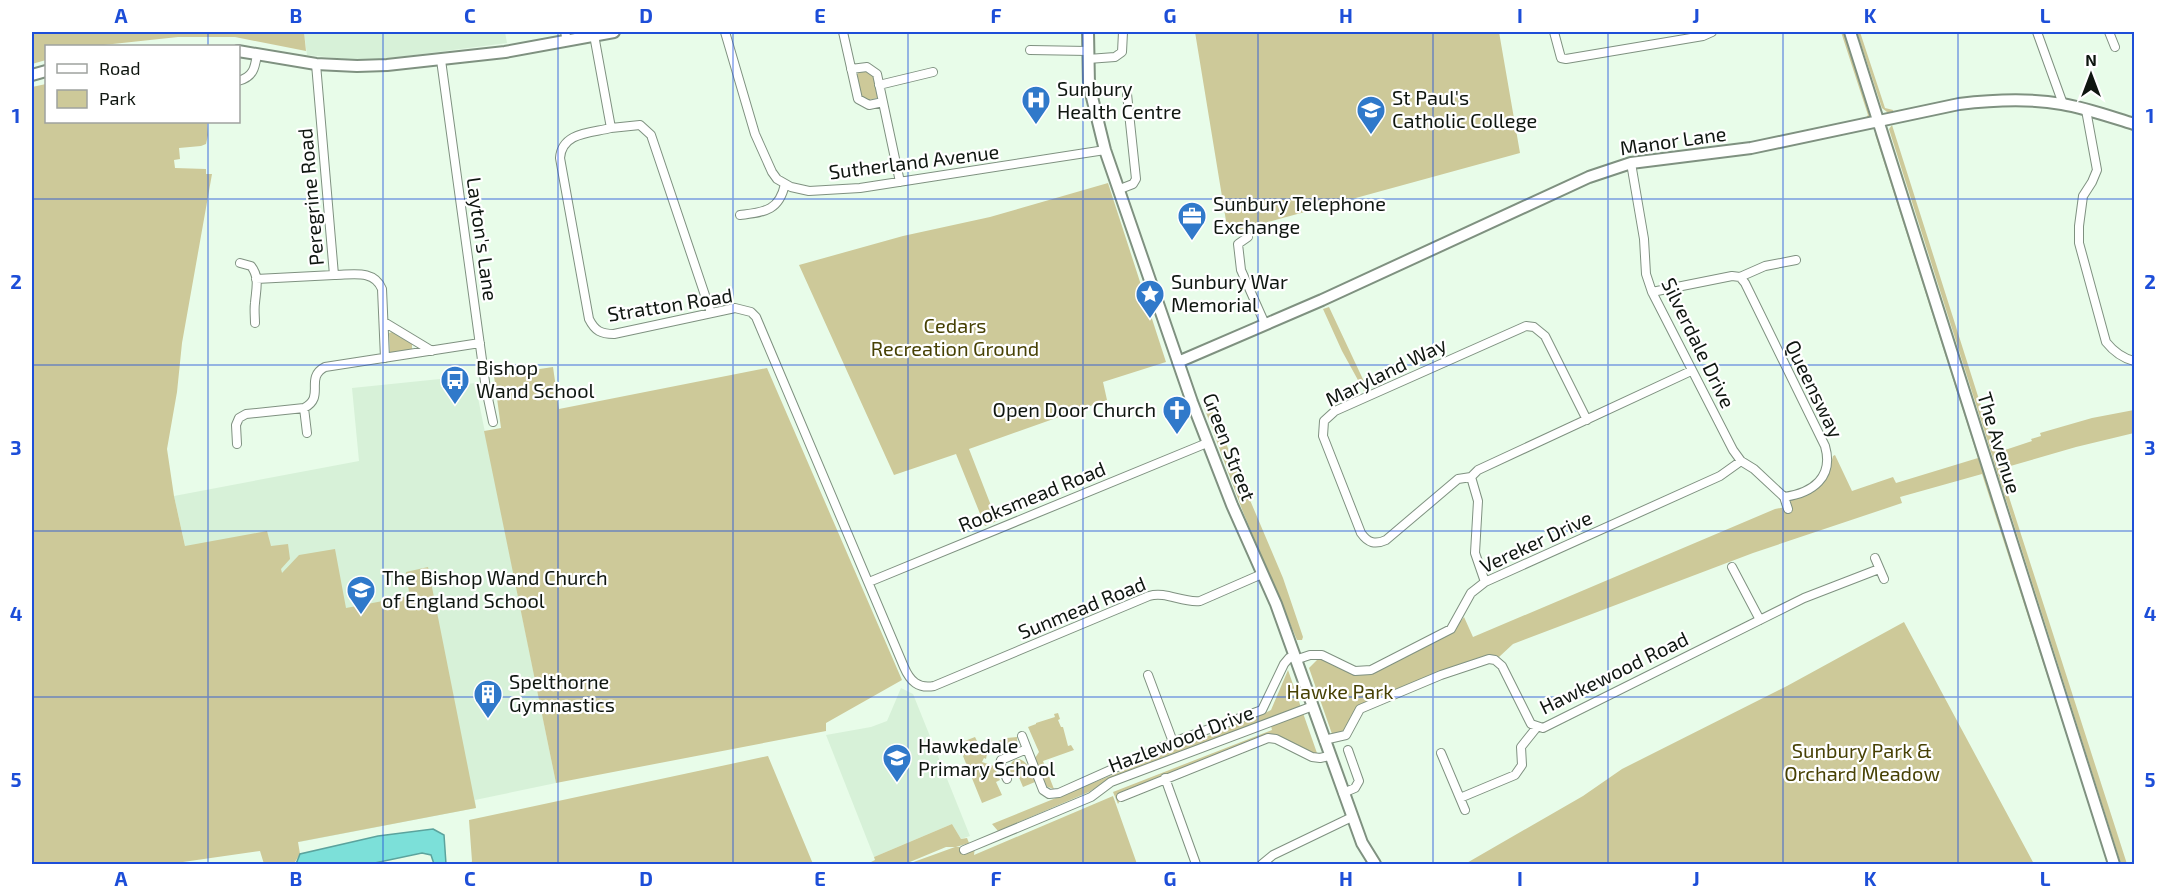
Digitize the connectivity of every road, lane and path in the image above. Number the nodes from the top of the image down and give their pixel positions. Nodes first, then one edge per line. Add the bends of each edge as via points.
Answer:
1 (614, 32) edge
2 (725, 32) edge
3 (843, 32) edge
4 (1088, 32) edge
5 (1123, 32) edge
6 (1554, 32) edge
7 (1712, 32) edge
8 (1850, 32) edge
9 (2037, 32) edge
10 (2109, 32) edge
11 (594, 35) junction
12 (566, 36) edge
13 (2115, 47) dead end
14 (1030, 50) dead end
15 (240, 51) edge
16 (257, 54) junction
17 (1088, 55) junction
18 (441, 60) junction
19 (316, 64) junction
20 (851, 69) junction
21 (933, 72) dead end
22 (240, 80) edge
23 (879, 85) junction
24 (1127, 94) dead end
25 (882, 102) junction
26 (2063, 104) junction
27 (2086, 110) junction
28 (1880, 122) junction
29 (2134, 124) edge
30 (611, 128) junction
31 (1105, 150) junction
32 (1631, 163) junction
33 (900, 182) junction
34 (785, 184) junction
35 (1120, 189) junction
36 (740, 215) dead end
37 (1248, 237) dead end
38 (1796, 260) dead end
39 (240, 262) dead end
40 (334, 275) junction
41 (1740, 277) junction
42 (256, 279) junction
43 (1652, 292) junction
44 (711, 313) junction
45 (384, 322) junction
46 (255, 323) dead end
47 (1265, 324) junction
48 (480, 343) junction
49 (432, 351) junction
50 (385, 358) junction
51 (2134, 361) edge
52 (1178, 362) junction
53 (1691, 371) junction
54 (304, 408) junction
55 (1587, 420) junction
56 (493, 422) dead end
57 (307, 433) dead end
58 (1207, 443) junction
59 (237, 444) dead end
60 (1741, 461) junction
61 (1471, 477) junction
62 (1784, 497) junction
63 (1788, 509) dead end
64 (1875, 558) dead end
65 (1732, 567) dead end
66 (1879, 569) junction
67 (1262, 574) junction
68 (1884, 579) dead end
69 (869, 582) junction
70 (1485, 582) junction
71 (1760, 620) junction
72 (1294, 658) junction
73 (1148, 675) dead end
74 (916, 684) joint
75 (1313, 706) junction
76 (1537, 727) junction
77 (1022, 736) dead end
78 (1324, 740) junction
79 (1173, 742) junction
80 (1027, 749) junction
81 (1348, 750) dead end
82 (1441, 753) dead end
83 (1329, 756) junction
84 (1454, 758) dead end
85 (1445, 762) junction
86 (1165, 778) junction
87 (1007, 779) dead end
88 (1343, 793) junction
89 (1121, 797) dead end
90 (1460, 798) junction
91 (1465, 810) dead end
92 (1353, 817) junction
93 (964, 850) dead end
94 (1196, 864) edge
95 (1262, 864) edge
96 (1376, 864) edge
97 (2114, 864) edge

1 - 11 street
2 - 34 street via 755,134 772,172
3 - 20 street
4 - 17 street, Green Street
5 - 17 street via 1122,52 1115,57
6 - 7 street via 1560,58 1566,59
8 - 28 street, The Avenue
9 - 26 street
10 - 13 street
11 - 12 street
11 - 30 street
12 - 18 street via 505,52
14 - 17 street
15 - 16 street
16 - 19 street
16 - 22 street via 251,76
17 - 31 street, Green Street via 1091,98
18 - 19 street via 367,66
18 - 48 street, Layton's Lane
19 - 40 street, Peregrine Road
20 - 23 street via 871,68
20 - 25 street via 858,99 869,105
21 - 23 street
23 - 25 street
24 - 35 street via 1136,179
25 - 33 street
26 - 27 street, Manor Lane
26 - 28 street, Manor Lane via 1984,101
27 - 29 street, Manor Lane
27 - 51 street via 2097,171 2083,196 2079,243 2106,342 2112,350
28 - 32 street, Manor Lane via 1751,148
28 - 97 street, The Avenue
30 - 44 street via 640,125 651,135
30 - 44 street, Stratton Road via 569,138 560,150 592,326 602,334 614,334
31 - 33 street, Sutherland Avenue
31 - 35 street, Green Street
32 - 43 street, Silverdale Drive via 1646,274
32 - 47 street, Manor Lane via 1589,177
33 - 34 street, Sutherland Avenue via 809,191
34 - 36 street via 768,211
35 - 52 street, Green Street
37 - 47 street via 1238,244 1241,270
38 - 41 street
39 - 42 street via 251,266
40 - 42 street
40 - 45 street, Peregrine Road via 364,274 375,278 382,289
41 - 43 street
41 - 62 street, Queensway via 1825,446 1826,470 1820,482 1799,495
42 - 46 street
43 - 53 street, Silverdale Drive
44 - 69 street, Stratton Road via 735,308 752,312 756,317
45 - 49 street
45 - 50 street, Peregrine Road
47 - 52 street, Manor Lane
48 - 49 street
48 - 56 street, Layton's Lane
49 - 50 street
50 - 54 street via 319,370 314,381 315,397
52 - 58 street, Green Street
53 - 55 street, Maryland Way
53 - 60 street, Silverdale Drive
54 - 57 street
54 - 59 street via 242,415 236,422
55 - 61 street, Maryland Way via 1478,470
55 - 61 street, Maryland Way via 1545,336 1527,326 1335,411 1324,421 1323,436 1357,522 1366,540 1372,543 1386,540 1458,479
58 - 67 street, Green Street
58 - 69 street, Rooksmead Road
60 - 62 street
60 - 70 street, Vereker Drive via 1720,476
61 - 70 street via 1478,501 1475,553
62 - 63 street
64 - 66 street
65 - 71 street
66 - 68 street
66 - 71 street, Hawkewood Road
67 - 72 street, Green Street
67 - 74 street, Sunmead Road via 1200,601 1149,596 934,686 924,688
69 - 74 street, Stratton Road via 909,677
70 - 72 street, Vereker Drive via 1471,593 1451,629 1371,670 1355,671 1322,655
71 - 76 street, Hawkewood Road via 1550,726
72 - 75 street, Green Street
72 - 79 street via 1284,664 1262,710
73 - 79 street
75 - 78 street, Green Street
75 - 93 street, Hazlewood Drive via 1111,782 1091,797
76 - 78 street, Hawkewood Road via 1531,724 1500,663 1489,659 1360,709 1346,735
76 - 90 street via 1521,747 1522,765 1515,775
77 - 80 street
78 - 83 street, Green Street
79 - 80 street via 1049,794 1041,786
80 - 87 street via 1001,760
81 - 88 street via 1359,781 1355,788
82 - 85 street
83 - 86 street via 1317,758 1268,738
83 - 88 street, Green Street
84 - 85 street
85 - 90 street
86 - 89 street
86 - 94 street
88 - 92 street, Green Street
90 - 91 street
92 - 95 street
92 - 96 street, Green Street via 1362,843

